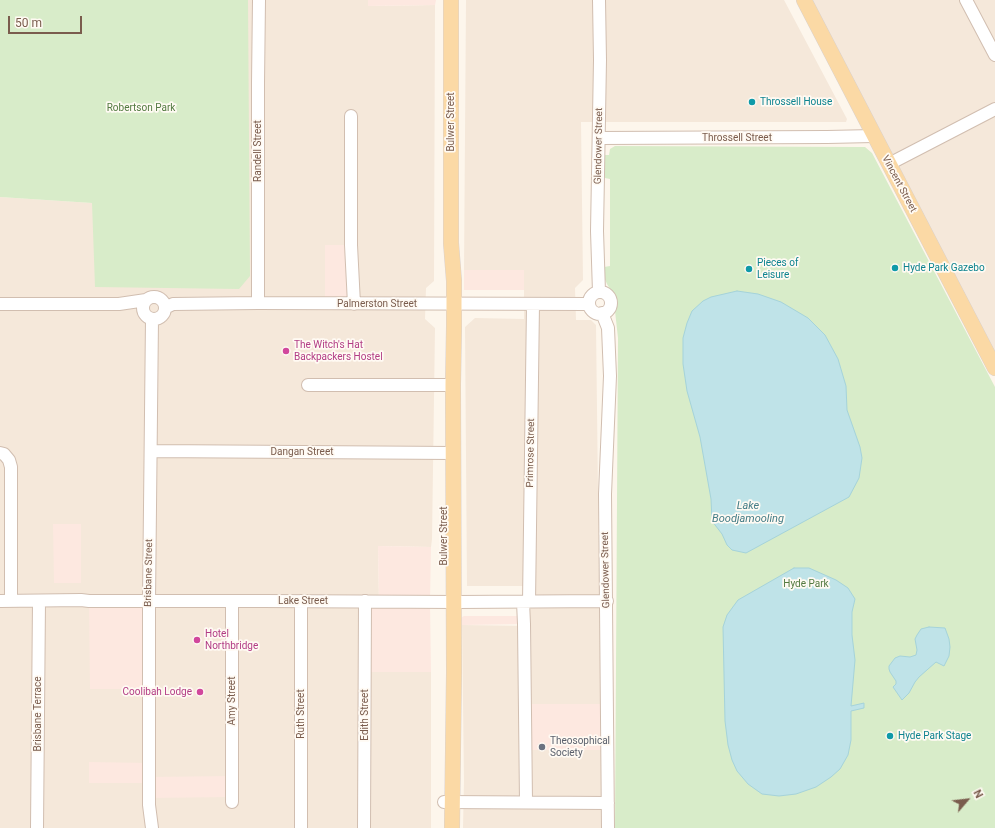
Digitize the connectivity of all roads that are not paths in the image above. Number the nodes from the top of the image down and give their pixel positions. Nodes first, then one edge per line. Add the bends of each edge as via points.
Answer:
1 (259, 0) edge
2 (451, 0) edge
3 (599, 0) edge
4 (804, 0) edge
5 (966, 0) edge
6 (995, 55) edge
7 (995, 109) edge
8 (351, 116) dead end
9 (874, 136) junction
10 (599, 138) junction
11 (889, 164) junction
12 (599, 292) junction
13 (258, 303) junction
14 (0, 304) edge
15 (354, 304) junction
16 (450, 304) junction
17 (533, 304) junction
18 (590, 304) junction
19 (165, 308) junction
20 (147, 310) junction
21 (602, 313) junction
22 (995, 368) edge
23 (308, 385) dead end
24 (448, 385) junction
25 (151, 451) junction
26 (449, 452) junction
27 (2, 453) edge
28 (5, 601) edge
29 (39, 601) junction
30 (149, 601) junction
31 (232, 601) junction
32 (301, 601) junction
33 (365, 601) junction
34 (607, 601) junction
35 (449, 602) junction
36 (526, 602) junction
37 (232, 802) dead end
38 (448, 802) junction
39 (526, 802) junction
40 (608, 803) junction
41 (37, 828) edge
42 (152, 828) edge
43 (301, 828) edge
44 (364, 828) edge
45 (444, 828) edge
46 (452, 828) edge
47 (608, 828) edge

1 - 13 street, Randell Street
2 - 16 main road, Bulwer Street via 451,243 454,281
3 - 10 street, Glendower Street
4 - 9 main road, Vincent Street
5 - 6 street
7 - 11 street
8 - 15 street via 351,245
9 - 10 street, Throssell Street
9 - 11 main road, Vincent Street
10 - 12 street, Glendower Street
11 - 22 main road, Vincent Street
12 - 18 street via 590,299
12 - 21 street via 607,294 611,301 609,310
13 - 15 street, Palmerston Street
13 - 19 street, Palmerston Street via 173,304
14 - 20 street via 119,304
15 - 16 street, Palmerston Street
16 - 17 street, Palmerston Street
16 - 24 main road, Bulwer Street
17 - 18 street, Palmerston Street
17 - 36 street, Primrose Street
18 - 21 street via 597,313
19 - 20 street via 159,317
19 - 20 street via 160,298 152,297
20 - 25 street, Brisbane Street
21 - 34 street, Glendower Street via 608,328 610,376 606,494
23 - 24 street
24 - 26 main road, Bulwer Street
25 - 26 street, Dangan Street
25 - 30 street, Brisbane Street
26 - 35 main road, Bulwer Street
27 - 28 street via 9,460 11,467
28 - 29 street, Lake Street
29 - 30 street, Lake Street
29 - 41 street, Brisbane Terrace
30 - 31 street, Lake Street
30 - 42 street, Brisbane Street via 149,798
31 - 32 street, Lake Street
31 - 37 street, Amy Street
32 - 33 street, Lake Street
32 - 43 street, Ruth Street
33 - 35 street, Lake Street
33 - 44 street, Edith Street
34 - 36 street, Lake Street
34 - 40 street, Glendower Street
35 - 36 street, Lake Street
35 - 38 main road, Bulwer Street
36 - 39 street, Primrose Street
38 - 39 street
38 - 45 main road, Bulwer Street
38 - 46 main road, Bulwer Street
39 - 40 street
40 - 47 street, Glendower Street

